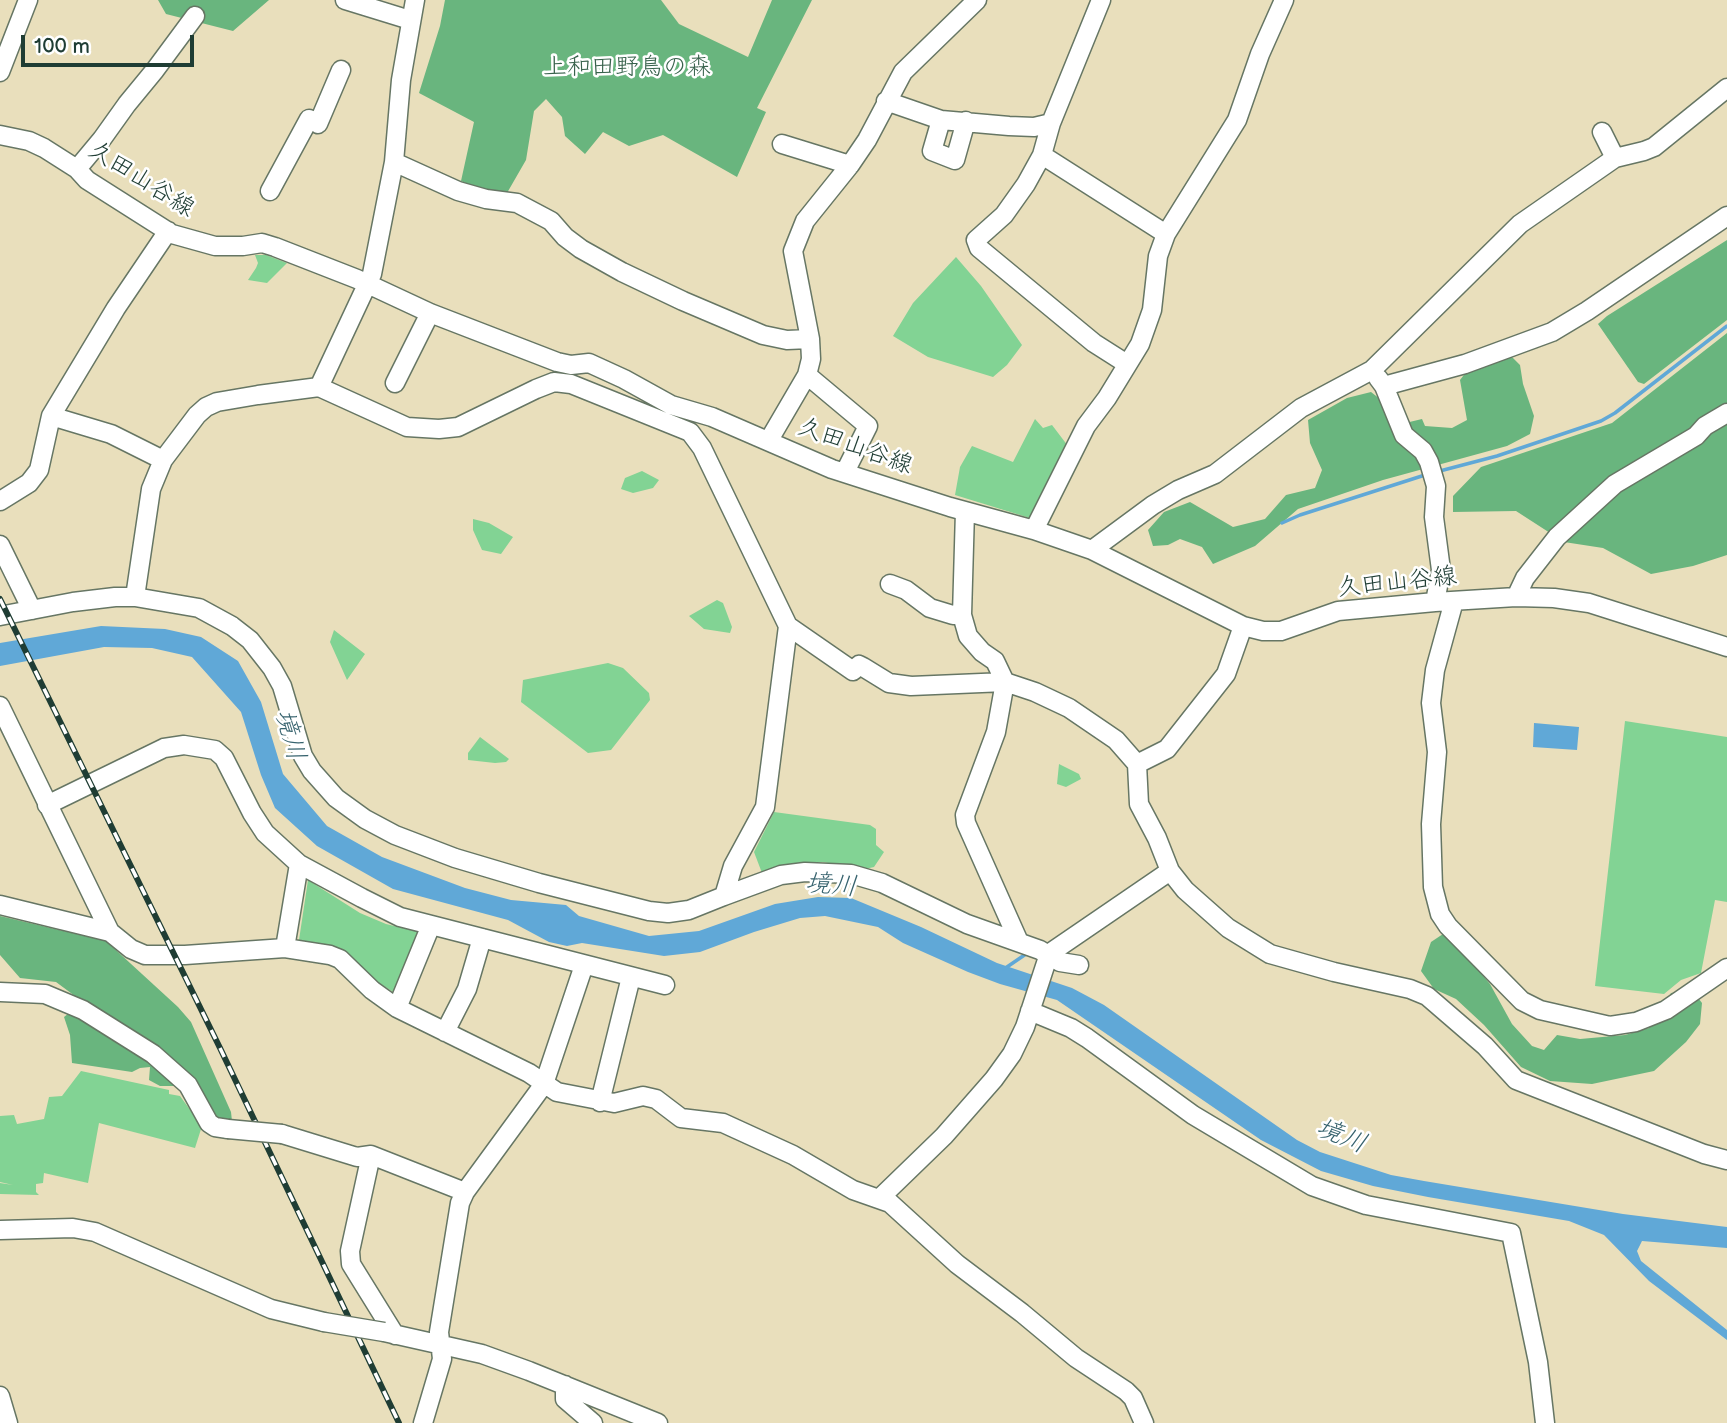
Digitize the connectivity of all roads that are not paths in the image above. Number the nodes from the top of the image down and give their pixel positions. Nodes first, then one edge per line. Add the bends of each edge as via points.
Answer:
1 (28, 0) edge
2 (345, 0) edge
3 (415, 0) edge
4 (977, 0) edge
5 (1101, 0) edge
6 (1284, 0) edge
7 (195, 16) dead end
8 (410, 20) junction
9 (341, 69) dead end
10 (0, 72) edge
11 (1727, 88) edge
12 (886, 101) junction
13 (941, 120) junction
14 (966, 121) junction
15 (1051, 123) junction
16 (1602, 132) dead end
17 (0, 135) edge
18 (782, 144) dead end
19 (1042, 155) junction
20 (1615, 158) junction
21 (394, 162) junction
22 (850, 165) junction
23 (77, 169) junction
24 (270, 191) dead end
25 (1727, 216) edge
26 (168, 231) junction
27 (1166, 234) junction
28 (368, 284) junction
29 (430, 313) junction
30 (810, 339) junction
31 (1127, 365) junction
32 (1372, 370) junction
33 (807, 374) junction
34 (395, 383) dead end
35 (1384, 386) junction
36 (319, 387) junction
37 (1727, 413) edge
38 (51, 416) junction
39 (769, 440) junction
40 (163, 460) junction
41 (845, 472) junction
42 (0, 500) edge
43 (965, 511) junction
44 (1034, 530) junction
45 (0, 545) edge
46 (1092, 550) junction
47 (890, 584) dead end
48 (135, 597) junction
49 (1516, 597) junction
50 (1445, 601) junction
51 (32, 610) junction
52 (962, 615) junction
53 (0, 616) edge
54 (788, 626) junction
55 (1243, 626) junction
56 (1727, 647) edge
57 (1005, 682) junction
58 (0, 706) edge
59 (1137, 764) junction
60 (47, 805) junction
61 (299, 864) junction
62 (1170, 871) junction
63 (724, 896) junction
64 (0, 905) edge
65 (430, 925) junction
66 (110, 932) junction
67 (482, 938) junction
68 (1019, 942) junction
69 (285, 948) junction
70 (1048, 960) junction
71 (584, 965) junction
72 (1079, 965) dead end
73 (1727, 968) edge
74 (631, 977) junction
75 (665, 985) dead end
76 (0, 992) edge
77 (397, 1009) junction
78 (1031, 1010) junction
79 (444, 1032) junction
80 (544, 1084) junction
81 (600, 1102) junction
82 (371, 1155) junction
83 (1727, 1160) edge
84 (465, 1192) junction
85 (880, 1198) junction
86 (0, 1230) edge
87 (389, 1333) junction
88 (440, 1345) junction
89 (565, 1385) junction
90 (0, 1396) edge
91 (424, 1421) edge
92 (8, 1423) edge
93 (593, 1423) edge
94 (658, 1423) edge
95 (1144, 1423) edge
96 (1545, 1423) edge

1 - 10 street
2 - 8 street
3 - 8 street
4 - 12 street via 903,72
5 - 15 street
6 - 27 street via 1237,120
7 - 23 street
8 - 21 street
9 - 24 street
11 - 20 street via 1654,147
12 - 13 street
12 - 22 street
13 - 14 street
13 - 14 street via 932,151 955,160
14 - 15 street via 1034,127
15 - 19 street
16 - 20 street
17 - 23 street, 久田山谷線 via 29,141
18 - 22 street
19 - 27 street
19 - 31 street via 1004,215 976,240 979,248
20 - 32 street via 1520,224
21 - 28 street
21 - 30 street via 458,191 517,203 551,221 581,249 622,272 763,335
22 - 30 street via 805,221 793,251
23 - 26 street, 久田山谷線
25 - 35 street via 1552,332 1465,365
26 - 28 street, 久田山谷線 via 215,246 262,243
26 - 38 street
27 - 31 street via 1158,256 1152,310
28 - 29 street, 久田山谷線
28 - 36 street
29 - 34 street
29 - 39 street, 久田山谷線 via 564,364 589,363 671,405
30 - 33 street
31 - 44 street via 1086,426
32 - 35 street
32 - 46 street via 1301,408 1215,474 1153,505
33 - 39 street
33 - 41 street via 868,426
35 - 50 street via 1404,435 1429,462 1436,486 1434,517
36 - 40 street via 206,407
36 - 54 street via 407,427 439,429 458,427 536,389 563,382 690,432
37 - 49 street via 1615,484 1557,537
38 - 40 street via 111,434
38 - 42 street via 39,470 29,483
39 - 41 street, 久田山谷線
40 - 48 street via 151,489
41 - 43 street, 久田山谷線
43 - 44 street, 久田山谷線
43 - 52 street
44 - 46 street, 久田山谷線
45 - 51 street
46 - 55 street, 久田山谷線
47 - 52 street via 930,607
48 - 51 street
48 - 63 street via 199,608 250,640 282,686 303,756 321,783 353,811 395,835 455,858 649,911 689,910
49 - 50 street, 久田山谷線
49 - 56 street, 久田山谷線 via 1589,603
50 - 55 street, 久田山谷線 via 1338,611 1280,631
50 - 73 street via 1431,703 1437,752 1431,824 1433,887 1448,926 1522,1001 1540,1010 1610,1026 1666,1010
51 - 53 street
52 - 57 street via 968,636 995,662
54 - 57 street via 853,671 859,665 889,683
54 - 63 street via 767,800 733,866
55 - 59 street via 1226,674 1167,749
57 - 59 street via 1069,708 1116,740
57 - 68 street via 996,732 965,815
58 - 60 street
59 - 62 street via 1139,804
60 - 61 street via 164,748 201,746 224,758 265,833
60 - 66 street
61 - 65 street via 400,917
61 - 69 street
62 - 70 street via 1074,935
62 - 83 street via 1209,914 1260,948 1427,996 1516,1080
63 - 68 street via 781,875 851,874
64 - 66 street
65 - 67 street
65 - 77 street
66 - 69 street via 145,955
67 - 71 street
67 - 79 street via 467,989
68 - 70 street
69 - 77 street via 340,959
70 - 72 street
70 - 78 street
71 - 74 street
71 - 80 street
74 - 75 street
74 - 81 street
76 - 82 street, bridge via 45,994 83,1010 153,1054 188,1085 215,1127 282,1134 357,1157
77 - 79 street
78 - 85 street via 1012,1054 994,1079
78 - 96 street via 1087,1038 1194,1115 1312,1186 1366,1205 1511,1233 1538,1362
79 - 80 street
80 - 81 street via 557,1092
80 - 84 street
81 - 85 street via 643,1096 656,1099 681,1118 723,1124 793,1155 853,1190
82 - 84 street
82 - 87 street via 351,1264
84 - 88 street
85 - 95 street via 1076,1359 1126,1391
86 - 87 street, bridge via 73,1228 95,1232 271,1309
87 - 88 street
88 - 89 street via 482,1354
88 - 91 street via 442,1359
89 - 93 street via 565,1399
89 - 94 street
90 - 92 street

